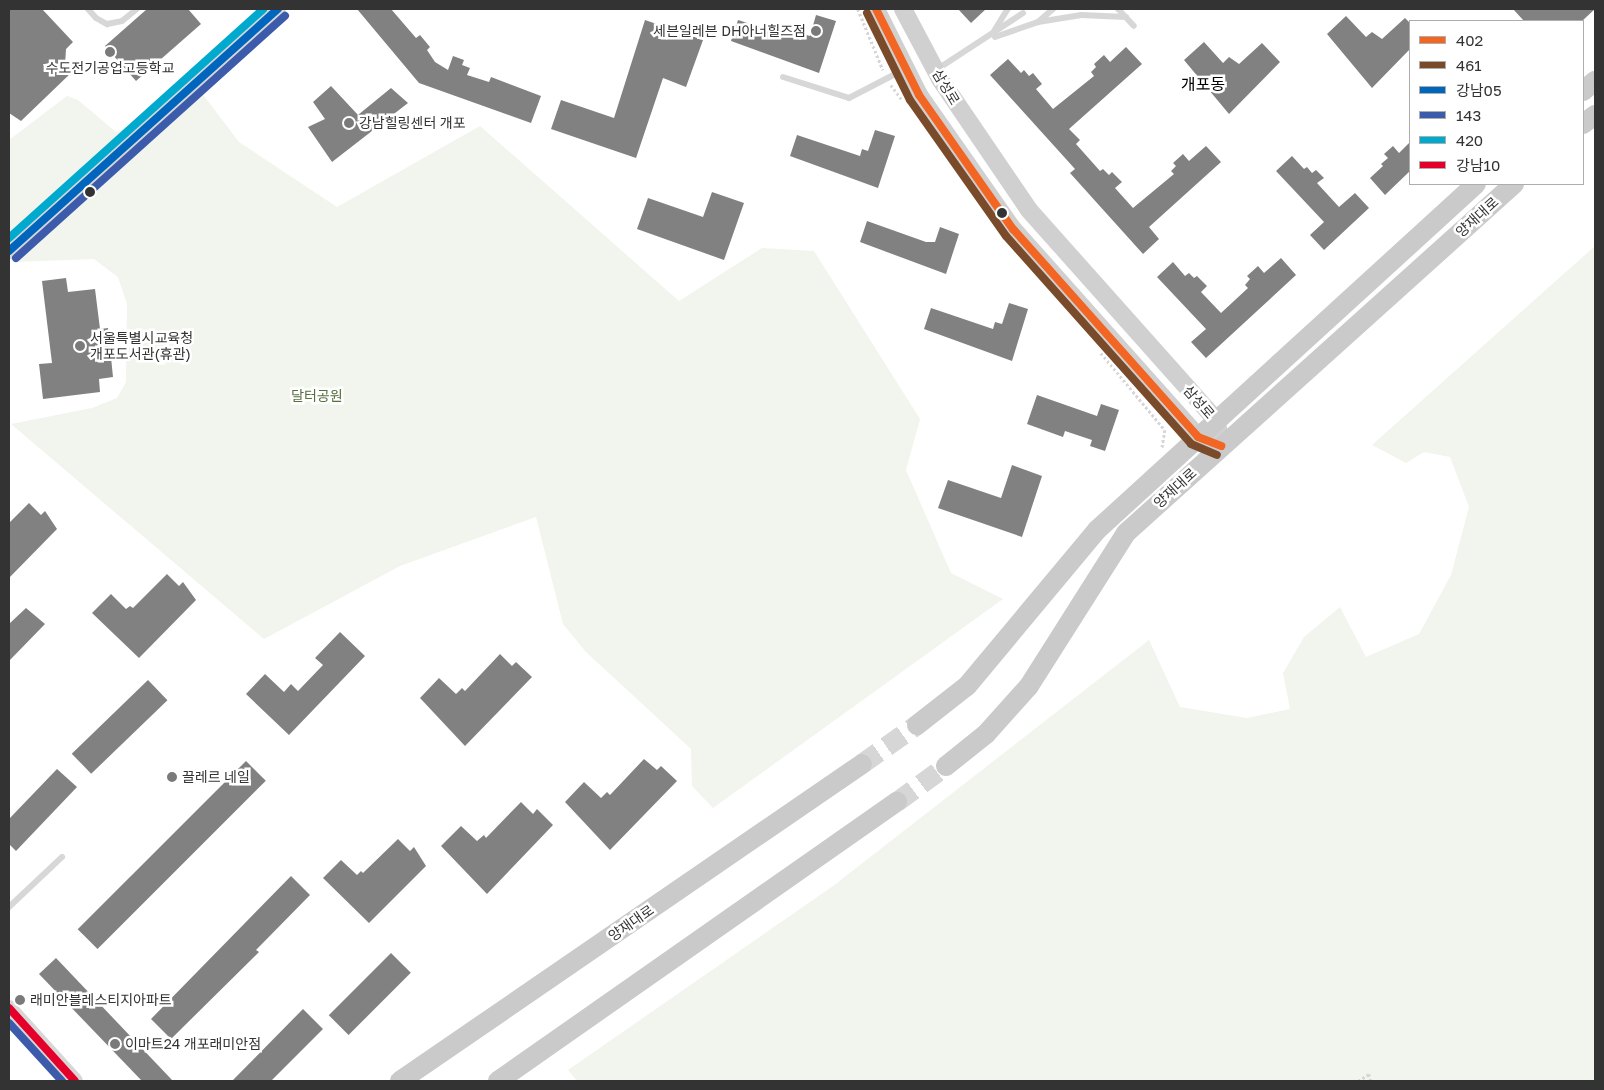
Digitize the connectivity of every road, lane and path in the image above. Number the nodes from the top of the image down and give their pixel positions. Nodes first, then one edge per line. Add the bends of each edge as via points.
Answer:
1 (88, 9) edge
2 (137, 9) edge
3 (278, 9) edge
4 (876, 9) edge
5 (903, 9) edge
6 (1008, 9) edge
7 (1053, 9) edge
8 (1118, 9) edge
9 (1023, 13) dead end
10 (1126, 17) junction
11 (1038, 22) junction
12 (1134, 26) dead end
13 (984, 41) junction
14 (906, 69) junction
15 (935, 70) junction
16 (783, 77) dead end
17 (1595, 81) edge
18 (1584, 90) edge
19 (1595, 115) edge
20 (1584, 123) edge
21 (1475, 185) edge
22 (1513, 185) edge
23 (9, 251) edge
24 (1216, 420) junction
25 (1198, 438) junction
26 (1221, 446) junction
27 (918, 725) tunnel mouth
28 (862, 764) tunnel mouth
29 (946, 766) tunnel mouth
30 (897, 802) tunnel mouth
31 (62, 857) dead end
32 (9, 907) edge
33 (9, 1008) edge
34 (75, 1081) edge
35 (400, 1081) edge
36 (498, 1081) edge
37 (1358, 1081) edge
38 (1372, 1081) edge

1 - 2 lane via 107,24 122,22
3 - 23 street
4 - 14 main road, 삼성로
5 - 15 main road, 삼성로
6 - 13 lane
7 - 11 lane
8 - 10 lane
9 - 13 lane
10 - 11 lane via 1088,15
10 - 12 lane
11 - 13 lane
13 - 15 lane
14 - 16 lane via 849,98
14 - 25 main road, 삼성로 via 919,95 1013,229
15 - 24 main road, 삼성로 via 1029,210
17 - 18 main road
19 - 20 main road
21 - 24 main road, 양재대로
22 - 26 main road, 양재대로
24 - 25 main road, 양재대로
24 - 26 main road, 삼성로
25 - 26 main road, 삼성로
25 - 27 main road, 양재대로 via 1097,530 967,686
26 - 29 main road, 양재대로 via 1126,533 1029,686 986,734
28 - 35 main road, 양재대로
30 - 36 main road
31 - 32 lane
33 - 34 street
37 - 38 path via 1369,1074

